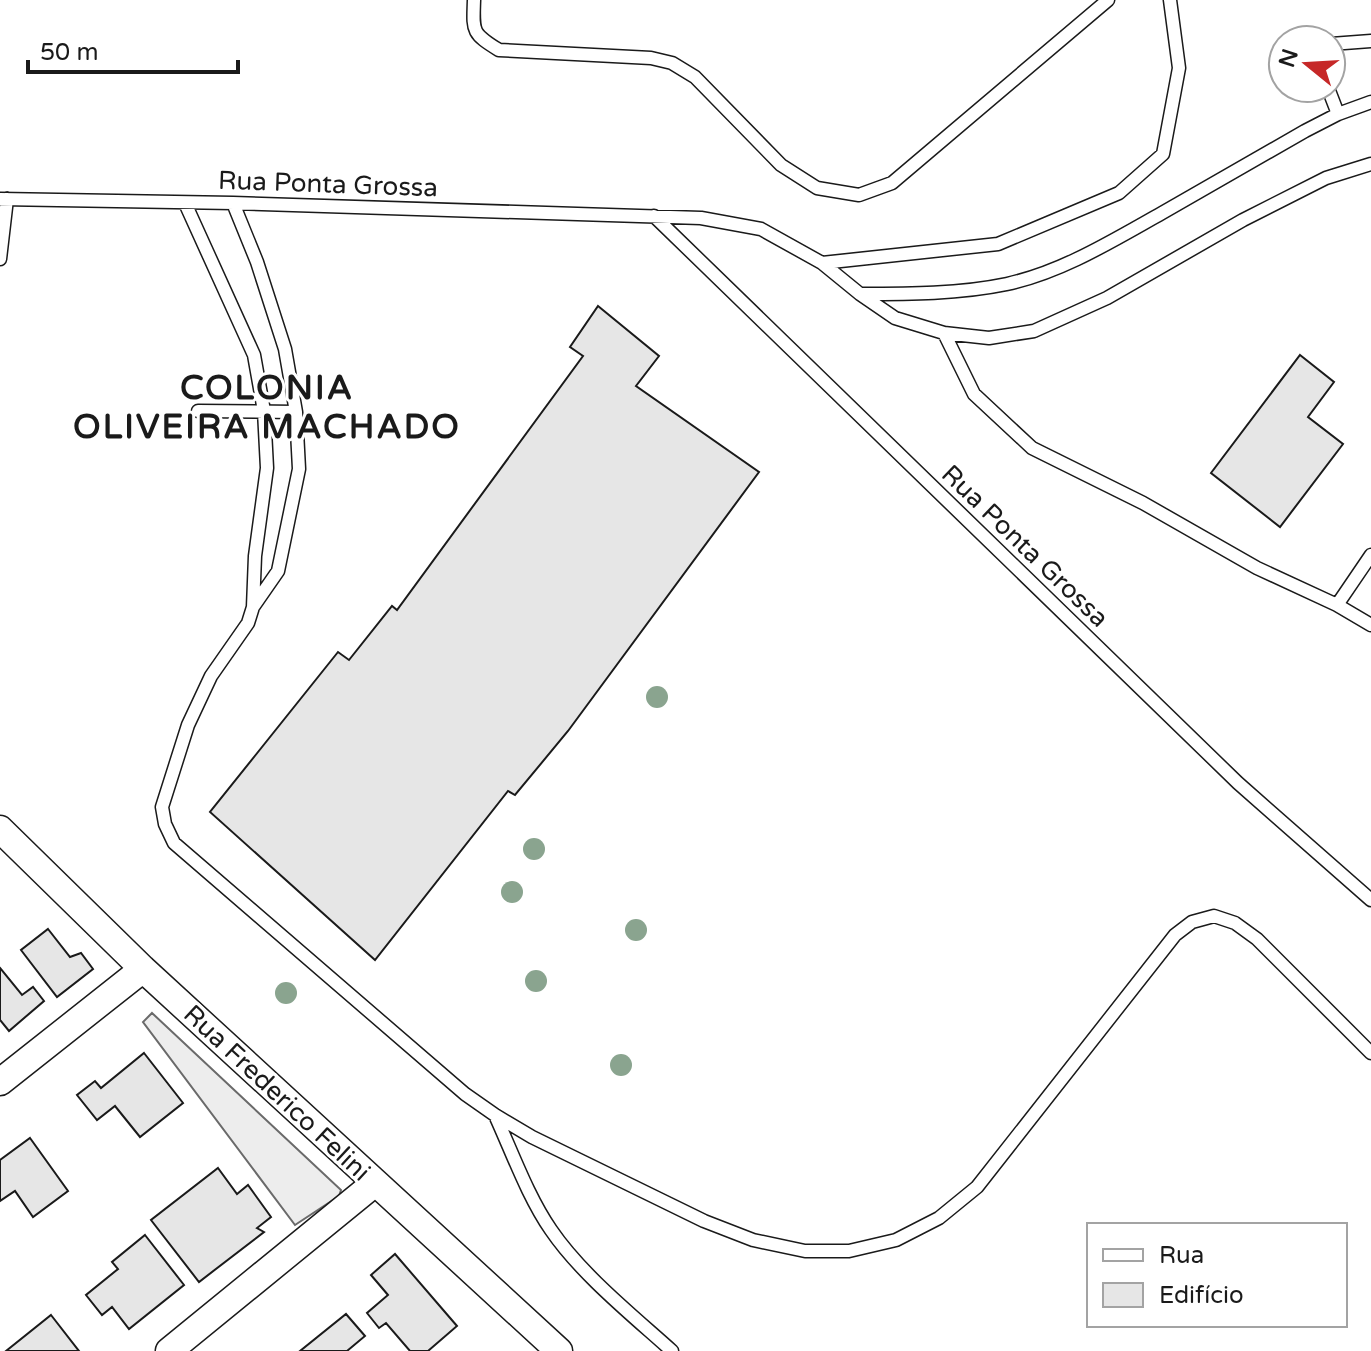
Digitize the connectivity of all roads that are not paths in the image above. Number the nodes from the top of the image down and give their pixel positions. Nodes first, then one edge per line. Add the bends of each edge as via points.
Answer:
1 (474, 0) edge
2 (1108, 0) edge
3 (1170, 0) edge
4 (1371, 41) edge
5 (1347, 43) edge
6 (1371, 102) edge
7 (1334, 104) edge
8 (1338, 114) junction
9 (1371, 164) edge
10 (3, 199) edge
11 (185, 203) junction
12 (233, 203) junction
13 (654, 216) junction
14 (0, 259) edge
15 (822, 263) junction
16 (860, 294) junction
17 (944, 333) junction
18 (198, 411) dead end
19 (264, 411) junction
20 (296, 412) junction
21 (1371, 555) edge
22 (1337, 605) junction
23 (253, 607) junction
24 (1371, 625) edge
25 (0, 829) edge
26 (1371, 900) edge
27 (143, 969) junction
28 (1371, 1053) edge
29 (0, 1082) edge
30 (495, 1115) junction
31 (375, 1183) junction
32 (169, 1351) edge
33 (559, 1351) edge
34 (672, 1351) edge

1 - 2 lane via 474,28 499,50 672,63 695,77 781,165 817,188 859,195 892,183
3 - 15 lane via 1179,68 1163,154 1119,193 998,244
4 - 5 lane
6 - 8 lane
7 - 8 lane
8 - 16 lane via 1097,250 1036,276 975,289
9 - 17 lane, Rua Ponta Grossa via 1326,178 1107,298 1034,331 989,338
10 - 11 lane, Rua Ponta Grossa
10 - 14 lane
11 - 12 lane, Rua Ponta Grossa
11 - 19 lane via 254,355
12 - 13 lane, Rua Ponta Grossa
12 - 20 lane via 276,318
13 - 15 lane, Rua Ponta Grossa via 761,229
13 - 26 lane, Rua Ponta Grossa via 1238,783
15 - 16 lane, Rua Ponta Grossa
16 - 17 lane, Rua Ponta Grossa via 895,318
17 - 22 lane via 974,394 1032,448
18 - 19 lane
19 - 20 lane
19 - 23 lane via 267,468
20 - 23 lane via 299,469 278,571
21 - 22 lane
22 - 24 lane
23 - 30 lane via 188,725 162,807 174,843
25 - 27 street, Rua Frederico Felini
27 - 29 street
27 - 31 street, Rua Frederico Felini
28 - 30 lane via 1257,939 1214,916 1192,922 1175,935 977,1187 939,1218 896,1240 849,1251 805,1251 753,1240 704,1221
30 - 34 lane via 536,1204 564,1249
31 - 32 street
31 - 33 street, Rua Frederico Felini

